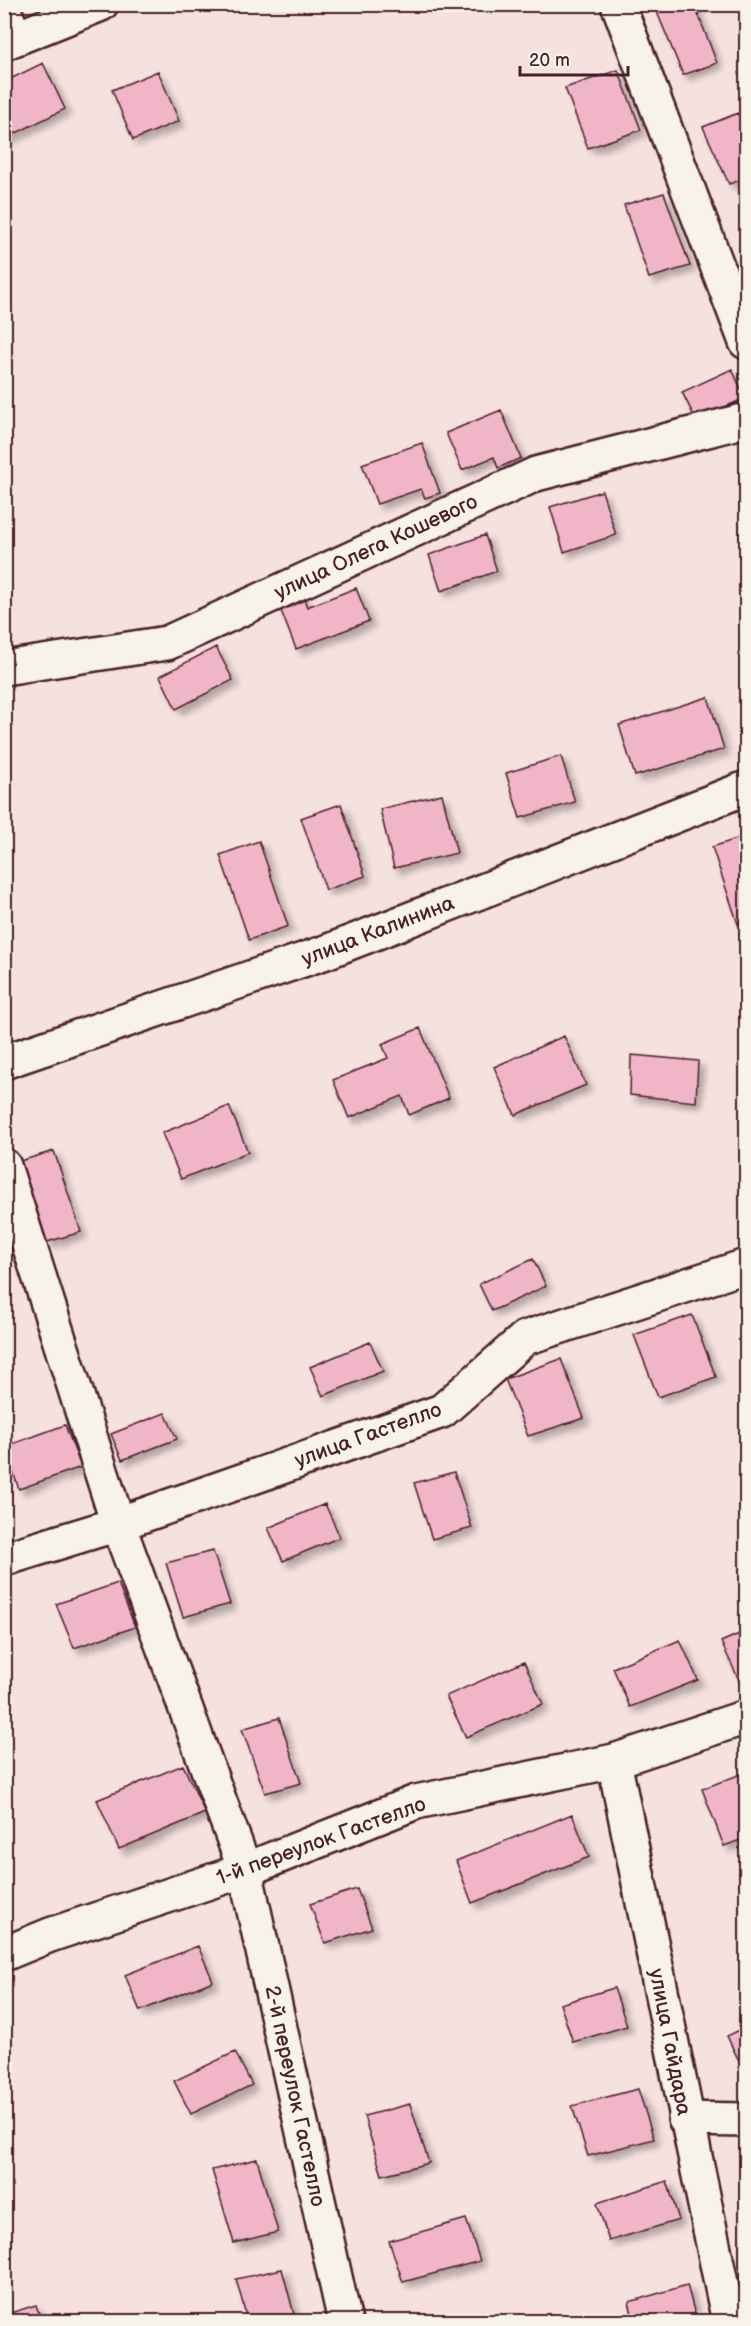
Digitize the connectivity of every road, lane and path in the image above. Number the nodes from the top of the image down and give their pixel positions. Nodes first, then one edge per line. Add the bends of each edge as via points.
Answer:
1 (101, 4) edge
2 (618, 4) edge
3 (8, 30) edge
4 (747, 342) edge
5 (747, 420) edge
6 (4, 668) edge
7 (747, 788) edge
8 (4, 1062) edge
9 (4, 1166) edge
10 (747, 1266) edge
11 (118, 1524) junction
12 (4, 1559) edge
13 (747, 1717) edge
14 (614, 1761) junction
15 (245, 1870) junction
16 (4, 1954) edge
17 (686, 2119) junction
18 (747, 2120) edge
19 (345, 2322) edge
20 (729, 2322) edge

1 - 3 street
2 - 4 street
5 - 6 street, улица Олега Кошевого via 536,474 167,643
7 - 8 street, улица Калинина via 326,952
9 - 11 street, 2-й переулок Гастелло
10 - 11 street, улица Гастелло via 525,1338 442,1411
11 - 12 street, улица Гастелло
11 - 15 street, 2-й переулок Гастелло
13 - 14 street, 1-й переулок Гастелло
14 - 15 street, 1-й переулок Гастелло via 417,1802
14 - 17 street, улица Гайдара
15 - 16 street, 1-й переулок Гастелло
15 - 19 street, 2-й переулок Гастелло
17 - 18 street
17 - 20 street, улица Гайдара

